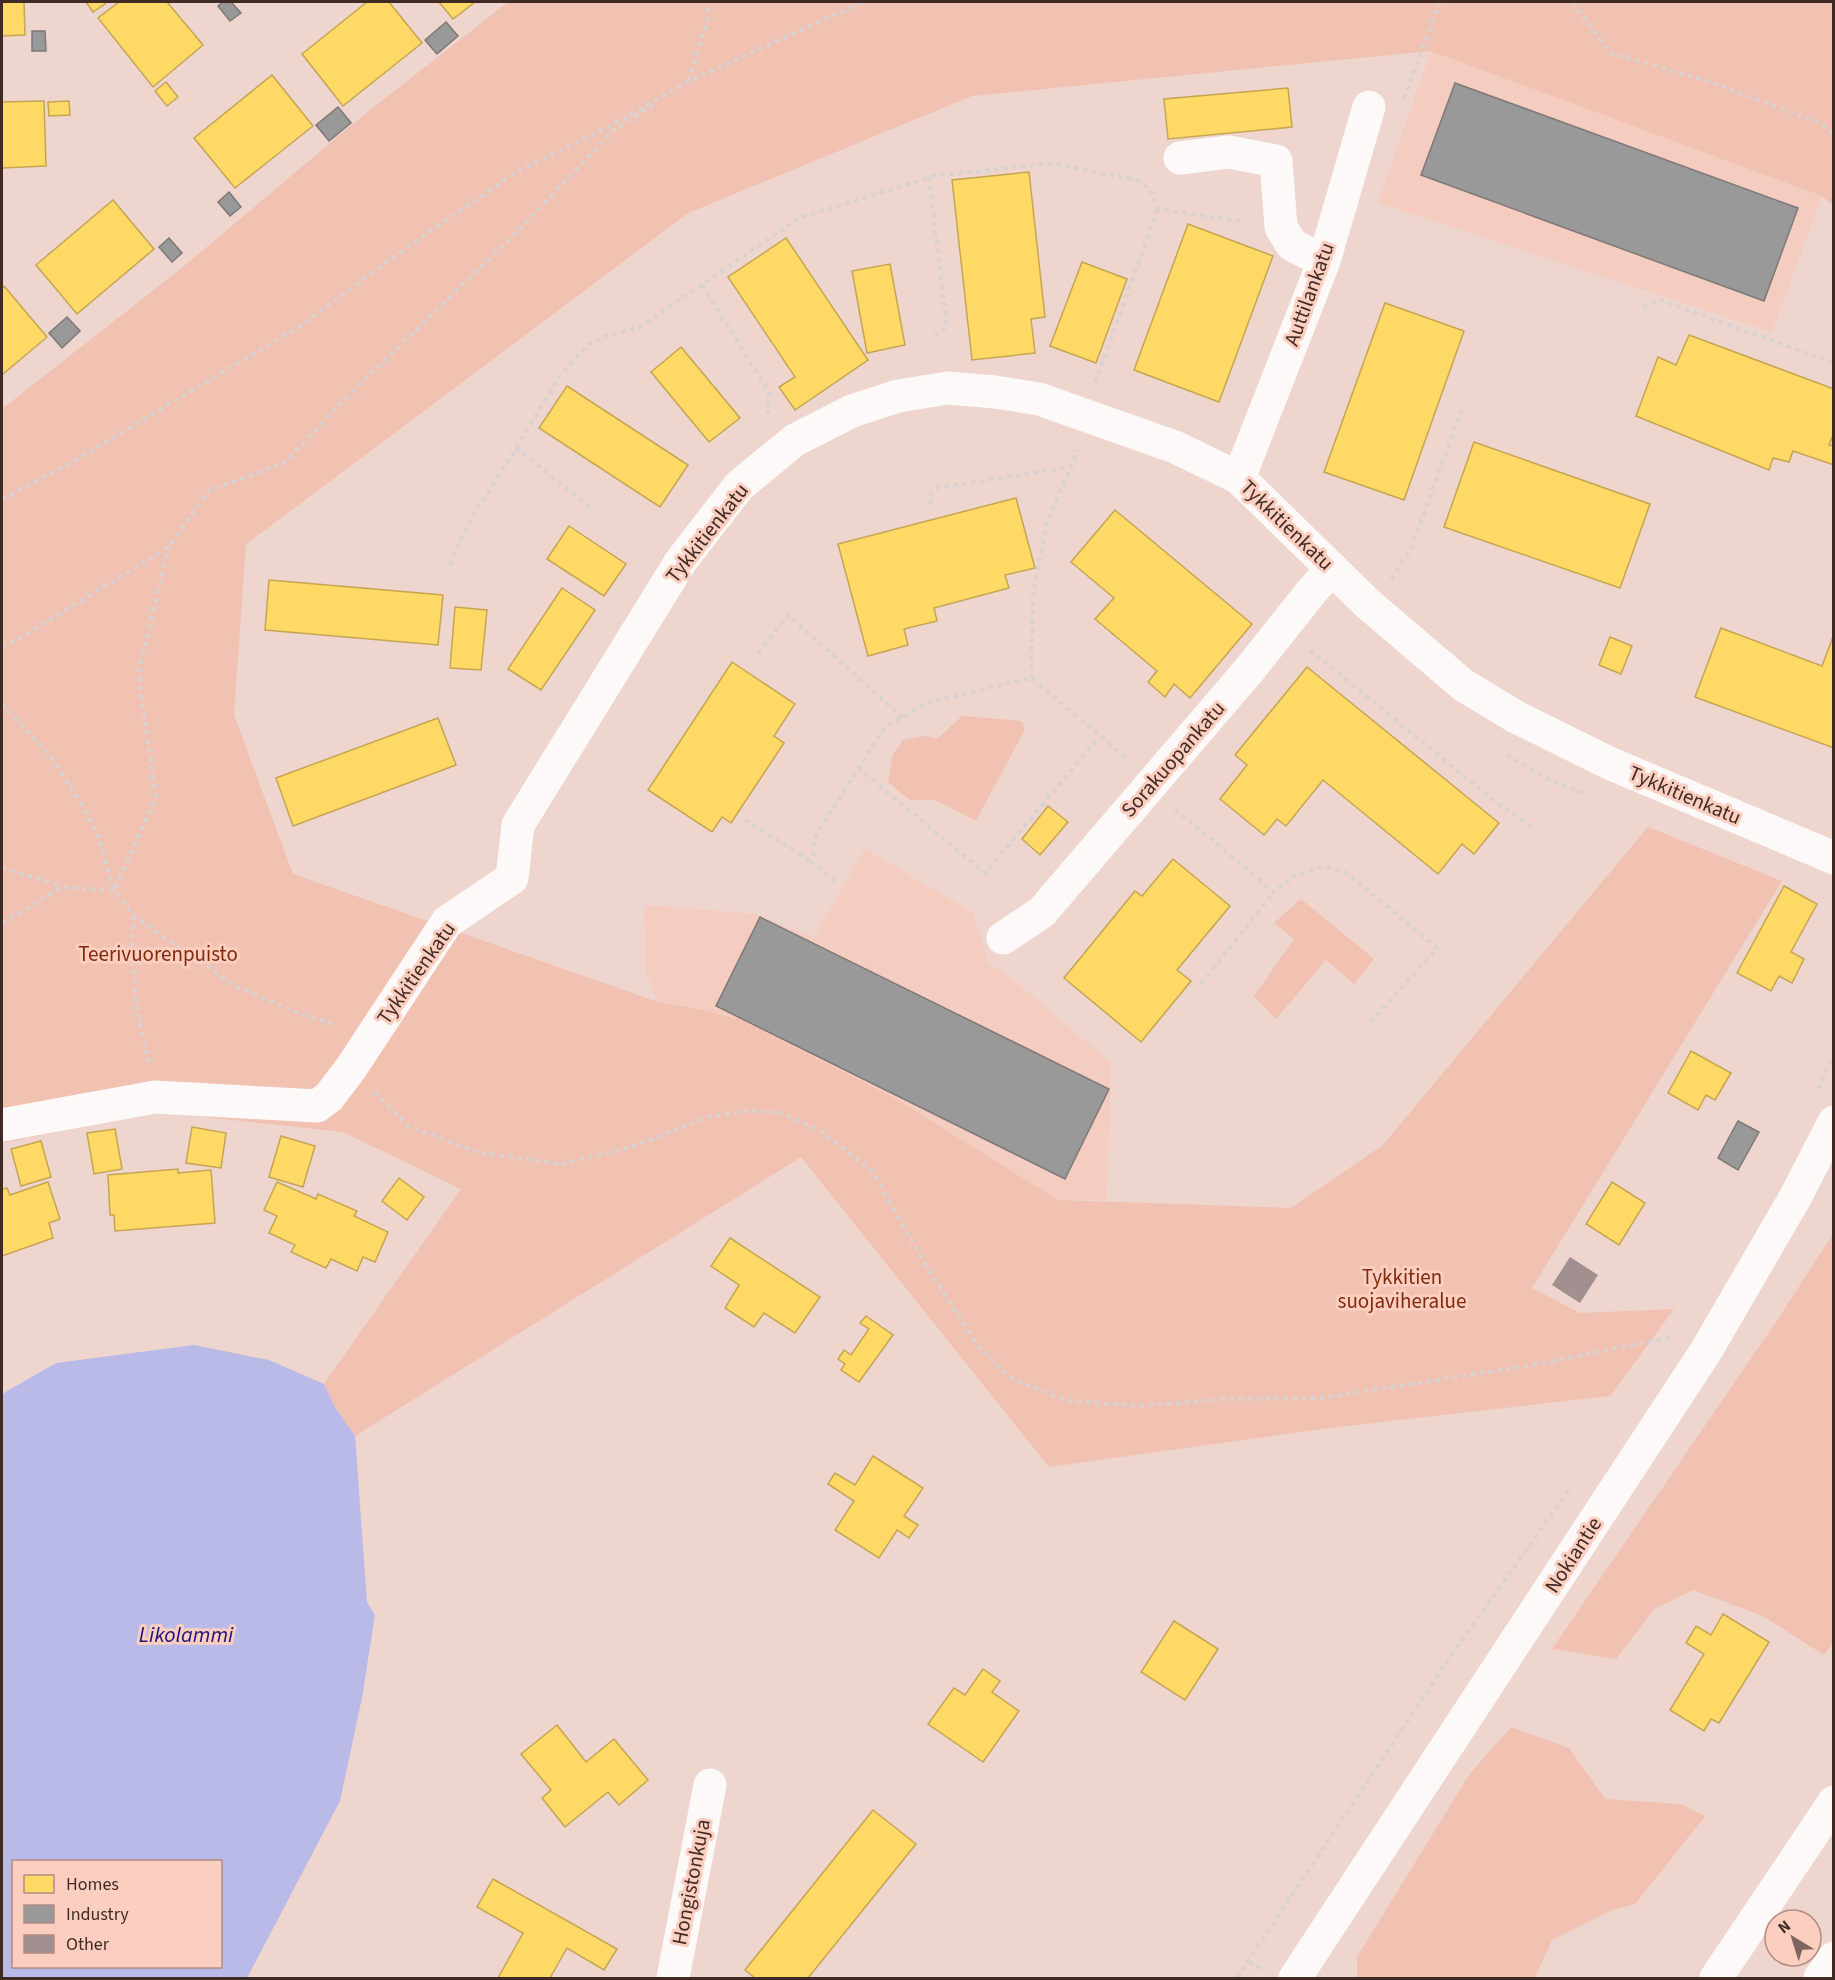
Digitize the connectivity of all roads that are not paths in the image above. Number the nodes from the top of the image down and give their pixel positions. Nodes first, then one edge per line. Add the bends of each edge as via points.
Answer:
1 (1385, 108) road end
2 (1180, 158) dead end
3 (1324, 261) junction
4 (1239, 478) junction
5 (1332, 569) junction
6 (1833, 858) edge
7 (1003, 938) dead end
8 (1833, 1122) edge
9 (2, 1125) edge
10 (710, 1785) dead end
11 (1833, 1802) edge
12 (1833, 1958) edge
13 (673, 1978) edge
14 (1296, 1978) edge
15 (1716, 1978) edge
16 (1820, 1978) edge

1 - 3 main road, Auttilankatu
2 - 3 main road via 1229,152 1276,161 1281,227 1292,245
3 - 4 main road, Auttilankatu
4 - 5 main road, Tykkitienkatu
4 - 9 main road, Tykkitienkatu via 1175,447 1040,399 996,392 946,388 898,396 852,411 795,440 739,486 681,561 518,825 512,878 447,922 329,1097 317,1106 155,1097
5 - 6 main road, Tykkitienkatu via 1400,633 1464,685 1516,717 1609,763
5 - 7 main road, Sorakuopankatu via 1042,912
8 - 14 main road, Nokiantie via 1796,1196 1706,1351
10 - 13 main road, Hongistonkuja
11 - 15 main road
12 - 16 main road

